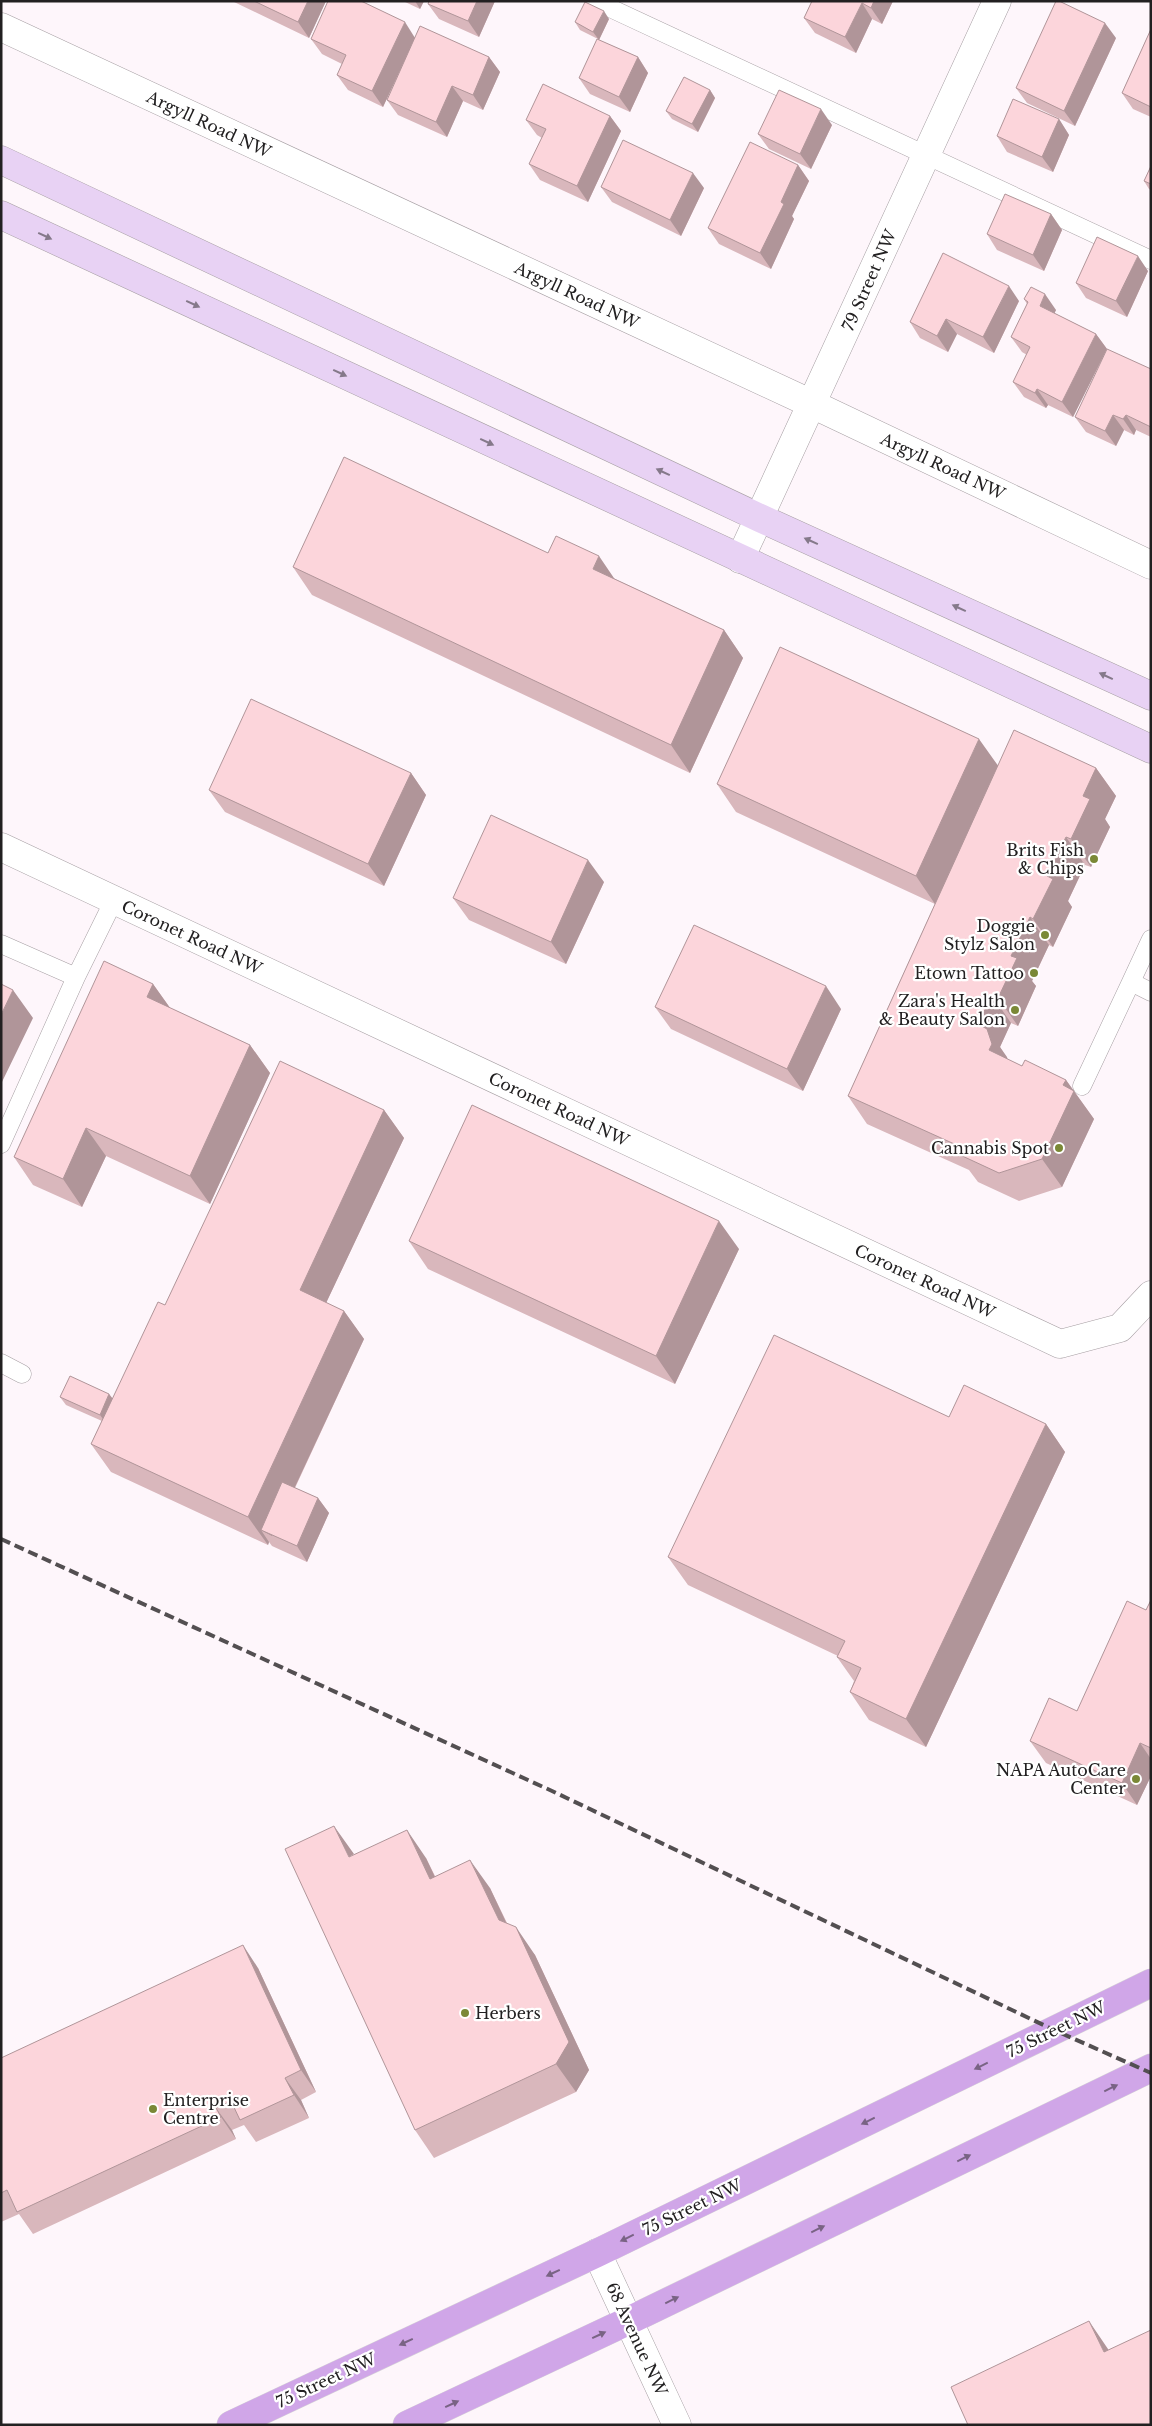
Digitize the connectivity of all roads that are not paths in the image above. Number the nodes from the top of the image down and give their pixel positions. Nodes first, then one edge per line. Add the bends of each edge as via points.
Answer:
1 (595, 1) edge
2 (997, 1) edge
3 (1, 27) edge
4 (925, 156) junction
5 (1, 160) edge
6 (1, 215) edge
7 (1151, 260) edge
8 (812, 404) junction
9 (760, 518) junction
10 (740, 559) junction
11 (1151, 565) edge
12 (1151, 696) edge
13 (1151, 750) edge
14 (1, 847) edge
15 (114, 900) junction
16 (1151, 939) edge
17 (1, 944) edge
18 (76, 978) junction
19 (1132, 982) junction
20 (1151, 992) edge
21 (1082, 1086) dead end
22 (1, 1144) edge
23 (1151, 1295) edge
24 (1, 1363) edge
25 (22, 1374) dead end
26 (1151, 1983) edge
27 (1151, 2068) edge
28 (598, 2253) junction
29 (628, 2321) junction
30 (231, 2425) edge
31 (408, 2425) edge
32 (677, 2425) edge

1 - 4 lane
2 - 4 street, 79 Street NW
3 - 8 street, Argyll Road NW
4 - 7 lane
4 - 8 street, 79 Street NW
9 -> 5 main road
6 -> 10 main road
8 - 9 street, 79 Street NW
8 - 11 street, Argyll Road NW
9 - 10 street, 79 Street NW
12 -> 9 main road
10 - 13 main road
14 - 15 street, Coronet Road NW
15 - 18 lane
15 - 23 street, Coronet Road NW via 1060,1344 1120,1328
16 - 19 lane
17 - 18 lane
18 - 22 lane
19 - 20 lane
19 - 21 lane
24 - 25 lane
26 -> 28 main road, 75 Street NW
29 -> 27 main road
28 - 29 street, 68 Avenue NW
28 -> 30 main road, 75 Street NW
31 -> 29 main road
29 - 32 street, 68 Avenue NW

